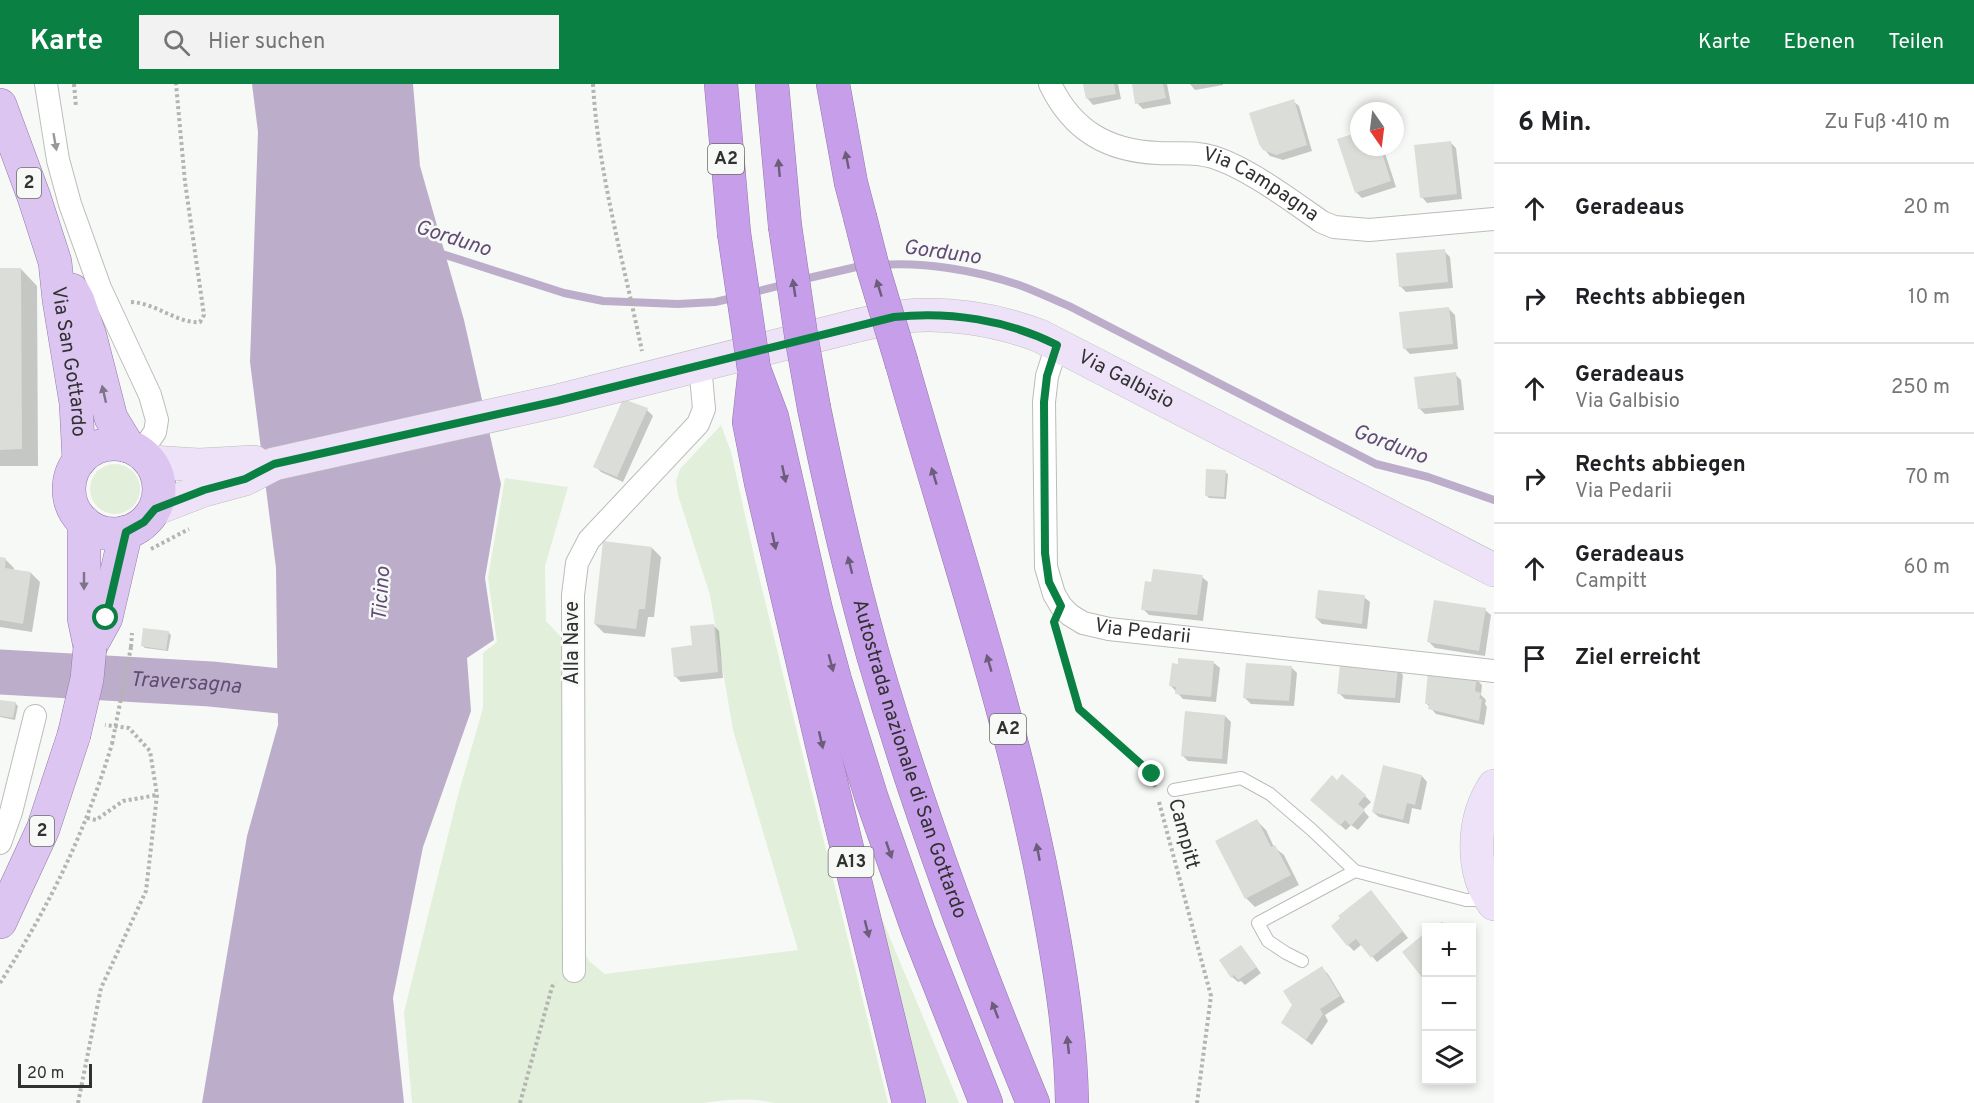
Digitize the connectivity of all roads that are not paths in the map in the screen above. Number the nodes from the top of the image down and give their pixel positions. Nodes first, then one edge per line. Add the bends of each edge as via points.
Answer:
1 (46, 84) edge
2 (721, 84) edge
3 (772, 84) edge
4 (833, 84) edge
5 (1050, 84) edge
6 (0, 105) edge
7 (1494, 219) edge
8 (55, 262) junction
9 (1057, 345) junction
10 (700, 365) junction
11 (760, 419) junction
12 (140, 454) junction
13 (79, 461) junction
14 (201, 478) junction
15 (155, 509) junction
16 (84, 522) junction
17 (136, 543) junction
18 (1494, 570) edge
19 (90, 647) junction
20 (1494, 671) edge
21 (35, 716) dead end
22 (1494, 786) edge
23 (1174, 790) dead end
24 (0, 843) edge
25 (1355, 871) junction
26 (1493, 901) edge
27 (0, 922) edge
28 (1302, 961) dead end
29 (574, 971) road end
30 (909, 1103) edge
31 (986, 1103) edge
32 (1033, 1103) edge
33 (1072, 1103) edge

1 -> 12 street via 58,160 70,204 104,296 150,395 158,426
2 - 11 highway, A2, bridge via 734,233
32 -> 3 highway, Autostrada nazionale di San Gottardo, bridge via 954,902 892,716 856,591 801,334 785,226
33 -> 4 highway, A2, bridge via 1053,930 1032,823 999,696 873,268 851,183
5 - 7 street, Via Campagna via 1069,116 1100,140 1136,151 1202,153 1234,166 1334,227 1369,230
6 - 8 main road, Via San Gottardo / 2
12 -> 8 main road, Via San Gottardo / 2 via 111,418 78,301
8 - 13 main road, Via San Gottardo / 2 via 76,403
9 - 10 main road, Via Galbisio via 1024,330 972,318 914,315
9 - 18 main road, Via Galbisio
9 - 20 street, Via Pedarii via 1044,402 1045,553 1049,582 1070,615 1083,623 1109,629
10 - 14 main road, Via Galbisio via 274,464 246,462
10 - 29 street, Alla Nave via 704,409 698,424 589,540 577,563 573,595
11 -> 30 highway, A13 via 790,611
11 -> 31 highway, A2 via 863,768 918,930
12 - 13 main road via 115,444 101,446
12 - 14 main road, Via Galbisio
12 - 15 main road via 157,473 159,497
13 - 16 main road via 72,473 70,500
14 - 15 main road, Via Galbisio
15 - 17 main road via 144,522
16 - 17 main road
16 -> 19 main road, 2 via 84,618
17 - 19 main road, 2
19 - 27 main road, 2, bridge via 84,729 30,862
21 - 24 street
22 - 26 main road via 1480,821 1477,853 1482,880
23 - 25 lane via 1241,778 1270,794
25 - 26 lane via 1466,900
25 - 28 lane via 1258,923 1268,941

